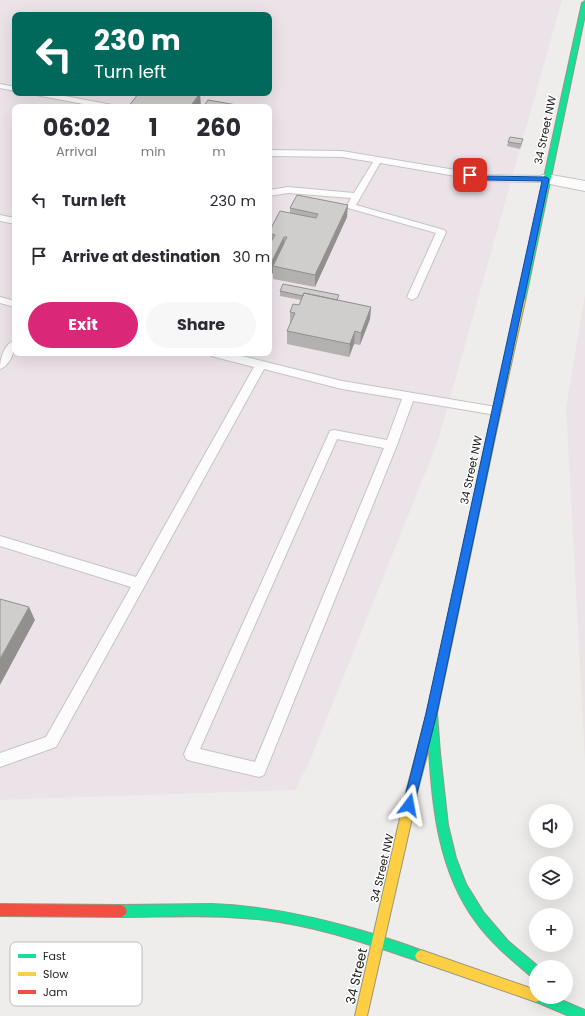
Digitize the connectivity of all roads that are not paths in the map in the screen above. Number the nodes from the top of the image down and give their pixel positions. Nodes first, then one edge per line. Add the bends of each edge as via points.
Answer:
1 (585, 3) edge
2 (575, 46) junction
3 (585, 48) edge
4 (0, 86) edge
5 (12, 88) edge
6 (52, 96) edge
7 (96, 104) edge
8 (272, 152) edge
9 (378, 160) junction
10 (546, 179) junction
11 (585, 186) edge
12 (272, 193) edge
13 (356, 196) junction
14 (0, 218) edge
15 (12, 220) edge
16 (412, 298) dead end
17 (0, 300) edge
18 (12, 303) edge
19 (12, 348) edge
20 (227, 356) edge
21 (261, 364) junction
22 (0, 365) edge
23 (409, 396) junction
24 (496, 412) junction
25 (391, 446) junction
26 (0, 541) edge
27 (140, 584) junction
28 (432, 713) junction
29 (0, 760) edge
30 (0, 910) edge
31 (377, 942) junction
32 (529, 968) edge
33 (529, 994) edge
34 (573, 1001) edge
35 (555, 1004) edge
36 (585, 1009) edge
37 (361, 1016) edge
38 (585, 1016) edge

1 - 2 main road, 34 Street NW
2 - 3 lane
2 - 10 main road, 34 Street NW
4 - 5 lane
6 - 7 lane
8 - 9 lane via 342,154
9 - 10 lane via 485,178
9 - 13 lane
10 - 11 street
10 - 24 main road, 34 Street NW
12 - 13 lane via 288,190
13 - 16 lane via 351,206 441,232
14 - 15 lane
17 - 18 lane
19 - 22 lane
20 - 21 lane
21 - 23 lane via 342,385
21 - 27 lane
23 - 24 lane
23 - 25 lane
24 - 28 main road, 34 Street NW
25 - 25 lane via 259,770 191,754 334,434
26 - 27 lane
27 - 29 lane via 51,742
28 - 31 main road, 34 Street NW
28 - 32 main road via 444,843 458,878 484,925 508,952
30 - 31 main road via 244,912 304,921
31 - 33 main road
31 - 37 main road, 34 Street
34 - 36 main road
35 - 38 main road

